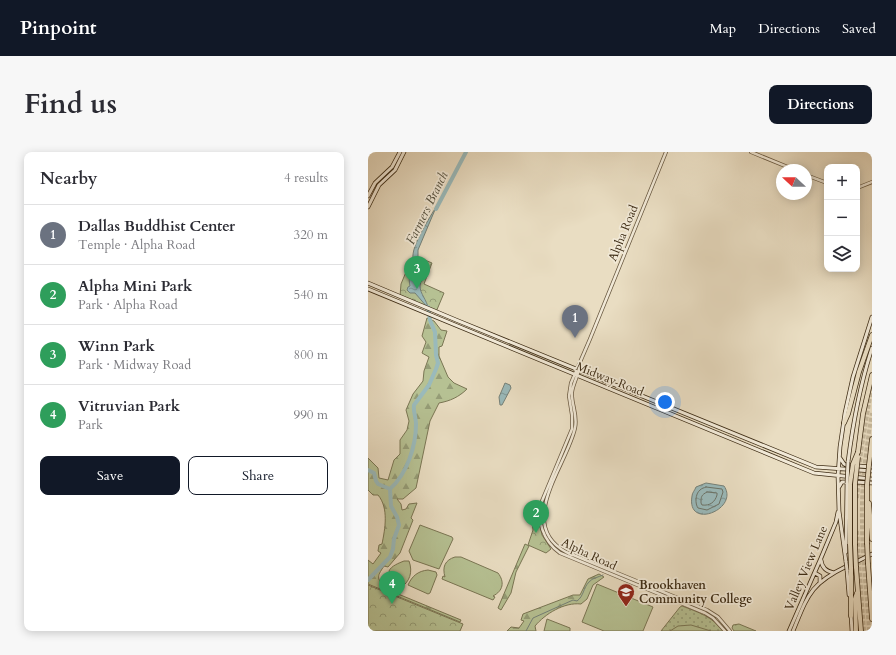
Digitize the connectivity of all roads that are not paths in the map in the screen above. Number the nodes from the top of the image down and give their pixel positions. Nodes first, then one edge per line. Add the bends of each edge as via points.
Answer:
1 (400, 152) edge
2 (404, 152) edge
3 (666, 152) edge
4 (751, 152) edge
5 (780, 164) edge
6 (812, 177) edge
7 (824, 182) edge
8 (872, 182) edge
9 (860, 187) edge
10 (368, 196) edge
11 (368, 206) edge
12 (368, 283) edge
13 (368, 289) edge
14 (395, 295) junction
15 (393, 300) junction
16 (872, 317) edge
17 (872, 335) edge
18 (523, 348) junction
19 (872, 348) edge
20 (521, 353) junction
21 (577, 370) junction
22 (576, 375) junction
23 (872, 375) edge
24 (844, 423) junction
25 (572, 429) junction
26 (575, 430) junction
27 (872, 439) edge
28 (764, 446) junction
29 (762, 451) junction
30 (839, 456) junction
31 (802, 461) junction
32 (800, 466) junction
33 (872, 467) edge
34 (838, 469) junction
35 (872, 471) edge
36 (838, 476) junction
37 (872, 479) edge
38 (851, 484) junction
39 (870, 484) edge
40 (838, 489) junction
41 (867, 495) junction
42 (540, 509) junction
43 (839, 511) junction
44 (544, 524) junction
45 (550, 537) junction
46 (546, 539) junction
47 (872, 539) edge
48 (852, 544) junction
49 (872, 554) edge
50 (821, 558) junction
51 (848, 567) junction
52 (815, 573) junction
53 (834, 573) junction
54 (820, 582) junction
55 (858, 588) junction
56 (803, 602) junction
57 (851, 616) joint
58 (872, 619) edge
59 (725, 631) edge
60 (730, 631) edge
61 (789, 631) edge
62 (793, 631) edge
63 (852, 631) edge
64 (856, 631) edge
65 (861, 631) edge

1 - 10 main road via 394,164 375,183
2 - 11 main road via 394,170 379,184
3 - 21 street, Alpha Road
4 - 5 street
6 - 7 street
8 - 9 street
12 - 14 main road, Midway Road
13 - 15 main road, Midway Road
14 - 15 main road
14 - 18 main road, Midway Road
15 - 20 main road, Midway Road
16 - 24 main road via 853,377
17 - 24 highway
18 - 20 main road
18 - 21 main road, Midway Road
19 - 38 main road, bridge via 852,428 848,462
20 - 22 main road, Midway Road
21 - 22 street, Alpha Road
21 - 28 main road, Midway Road
22 - 25 street, Alpha Road via 569,396
22 - 26 street, Alpha Road via 572,391 576,416
22 - 29 main road, Midway Road
23 - 38 highway, bridge
24 - 30 main road
25 - 26 street
25 - 42 street, Alpha Road
26 - 44 street, Alpha Road via 547,498
27 - 39 highway, bridge
28 - 29 main road
28 - 31 main road, Midway Road
29 - 32 main road, Midway Road
30 - 33 main road via 846,465
30 - 34 main road
31 - 32 main road
31 - 34 main road, Midway Road via 816,467
32 - 36 main road, Midway Road via 818,474
34 - 35 main road, Midway Road
34 - 36 main road
36 - 37 main road, Midway Road
36 - 40 main road
38 - 48 highway
38 - 51 main road
39 - 40 main road via 844,482
39 - 41 highway
40 - 43 main road
41 - 47 highway
41 - 58 highway, bridge
42 - 44 street
42 - 46 street, Alpha Road
43 - 50 main road, Valley View Lane
43 - 51 main road
44 - 45 street, Alpha Road
45 - 46 street
45 - 60 street, Alpha Road via 566,552 707,610 718,617
46 - 59 street, Alpha Road via 567,557 709,615
48 - 51 highway, bridge
48 - 55 highway, bridge
49 - 51 main road, Valley View Lane
50 - 52 main road, Valley View Lane
50 - 53 main road via 826,570
51 - 53 main road, Valley View Lane
51 - 57 highway
52 - 54 main road via 820,576
52 - 56 main road, Valley View Lane
53 - 54 main road, Valley View Lane
54 - 56 main road, Valley View Lane
55 - 64 highway via 855,599
55 - 65 highway
56 - 61 main road, Valley View Lane
56 - 62 main road, Valley View Lane
57 - 63 main road

